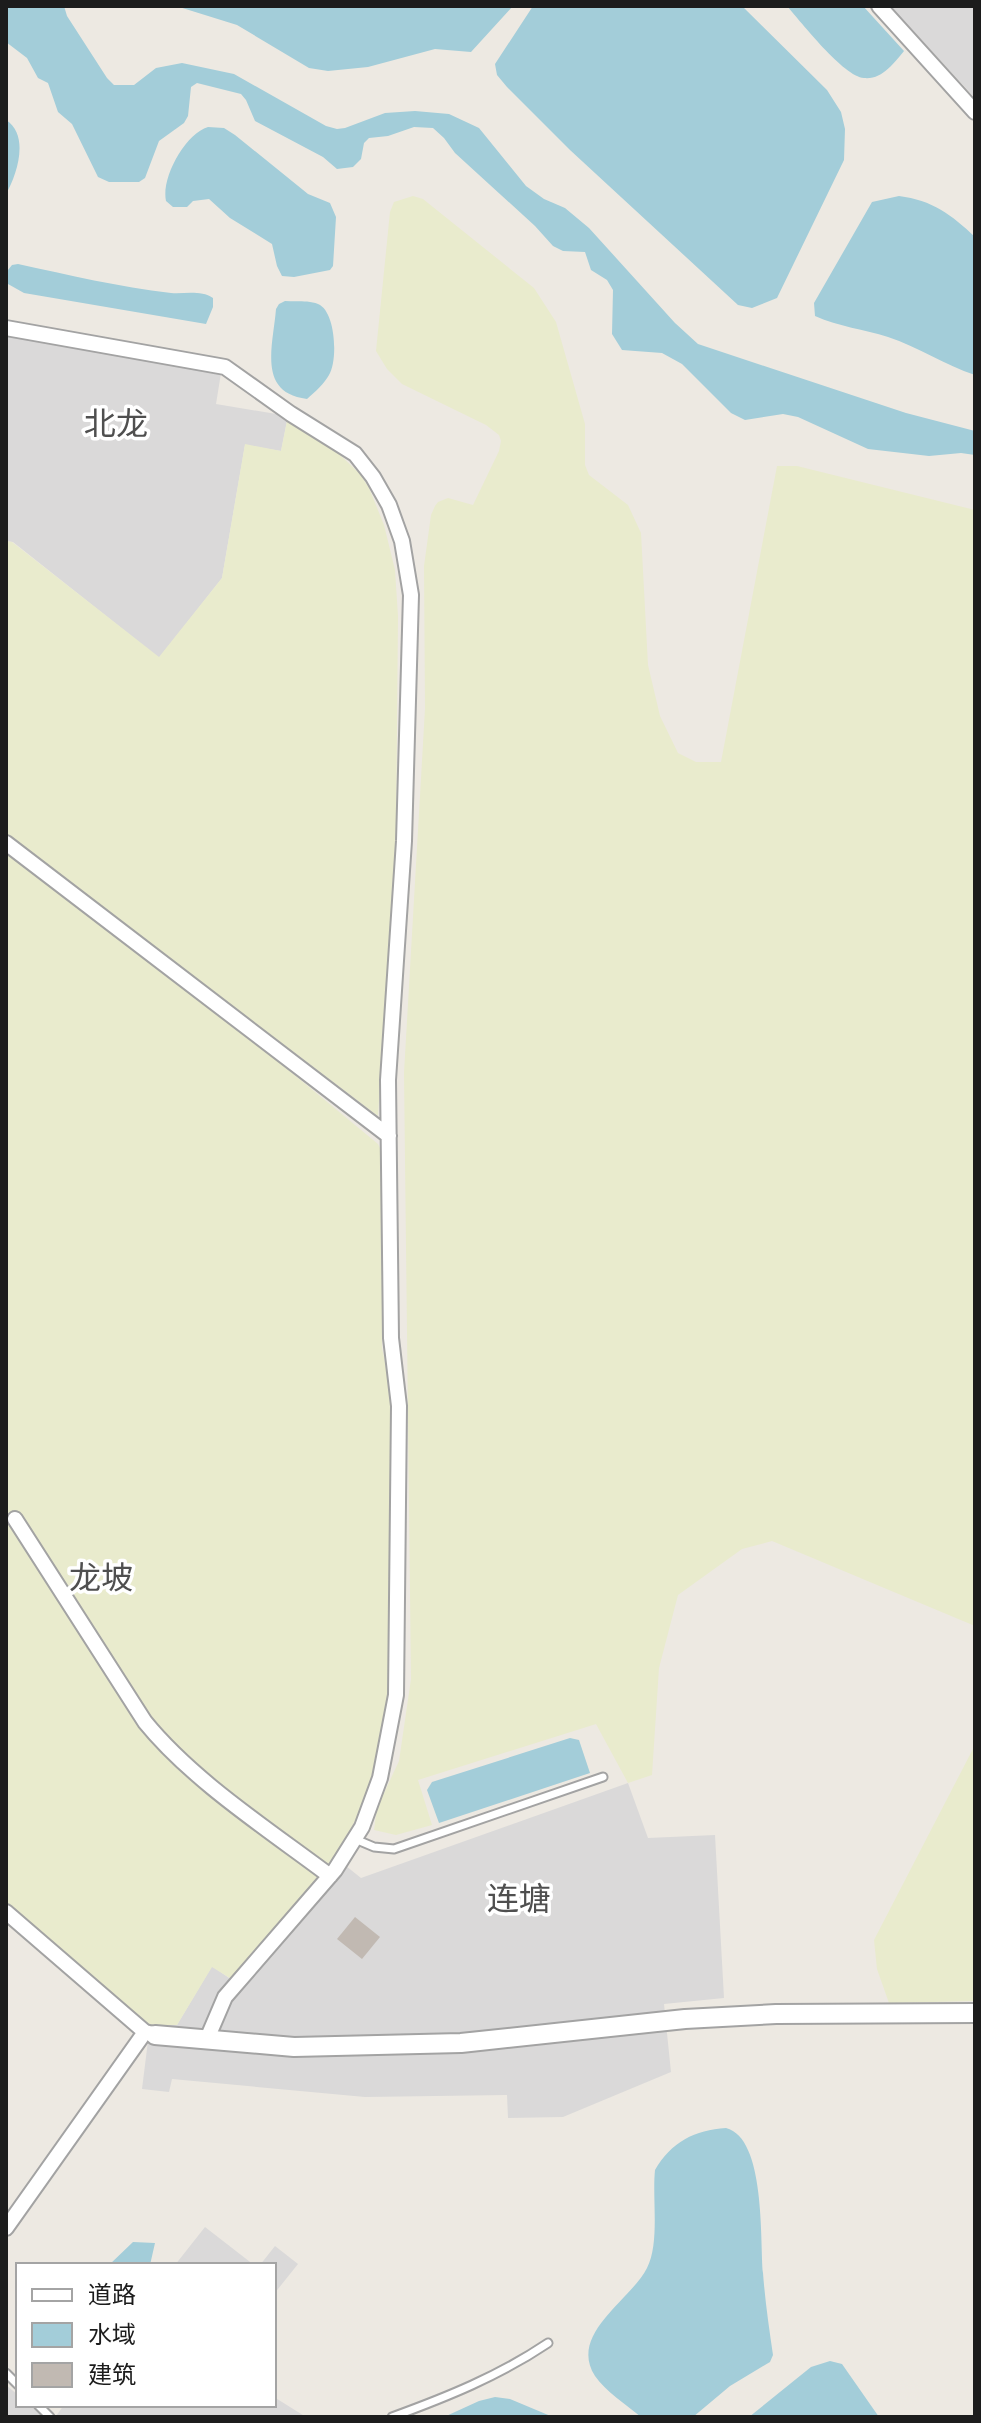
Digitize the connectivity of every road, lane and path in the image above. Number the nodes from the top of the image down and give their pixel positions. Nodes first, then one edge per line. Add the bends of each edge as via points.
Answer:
1 (879, 6) edge
2 (975, 112) edge
3 (6, 328) edge
4 (6, 843) edge
5 (389, 1136) junction
6 (15, 1519) dead end
7 (603, 1777) dead end
8 (355, 1839) junction
9 (330, 1876) junction
10 (6, 1912) edge
11 (975, 2013) edge
12 (150, 2034) junction
13 (207, 2039) junction
14 (6, 2228) edge
15 (548, 2343) dead end
16 (392, 2417) edge

1 - 2 street
3 - 5 street via 225,367 355,454 389,505 402,541 411,595
4 - 5 street
5 - 8 street via 391,1338 399,1406 396,1695 380,1778
6 - 9 street via 159,1739
7 - 8 lane via 394,1849
8 - 9 street
9 - 13 street via 225,1997
10 - 12 street
11 - 13 street via 685,2019 461,2043 294,2047
12 - 13 street
12 - 14 street
15 - 16 lane via 488,2378

